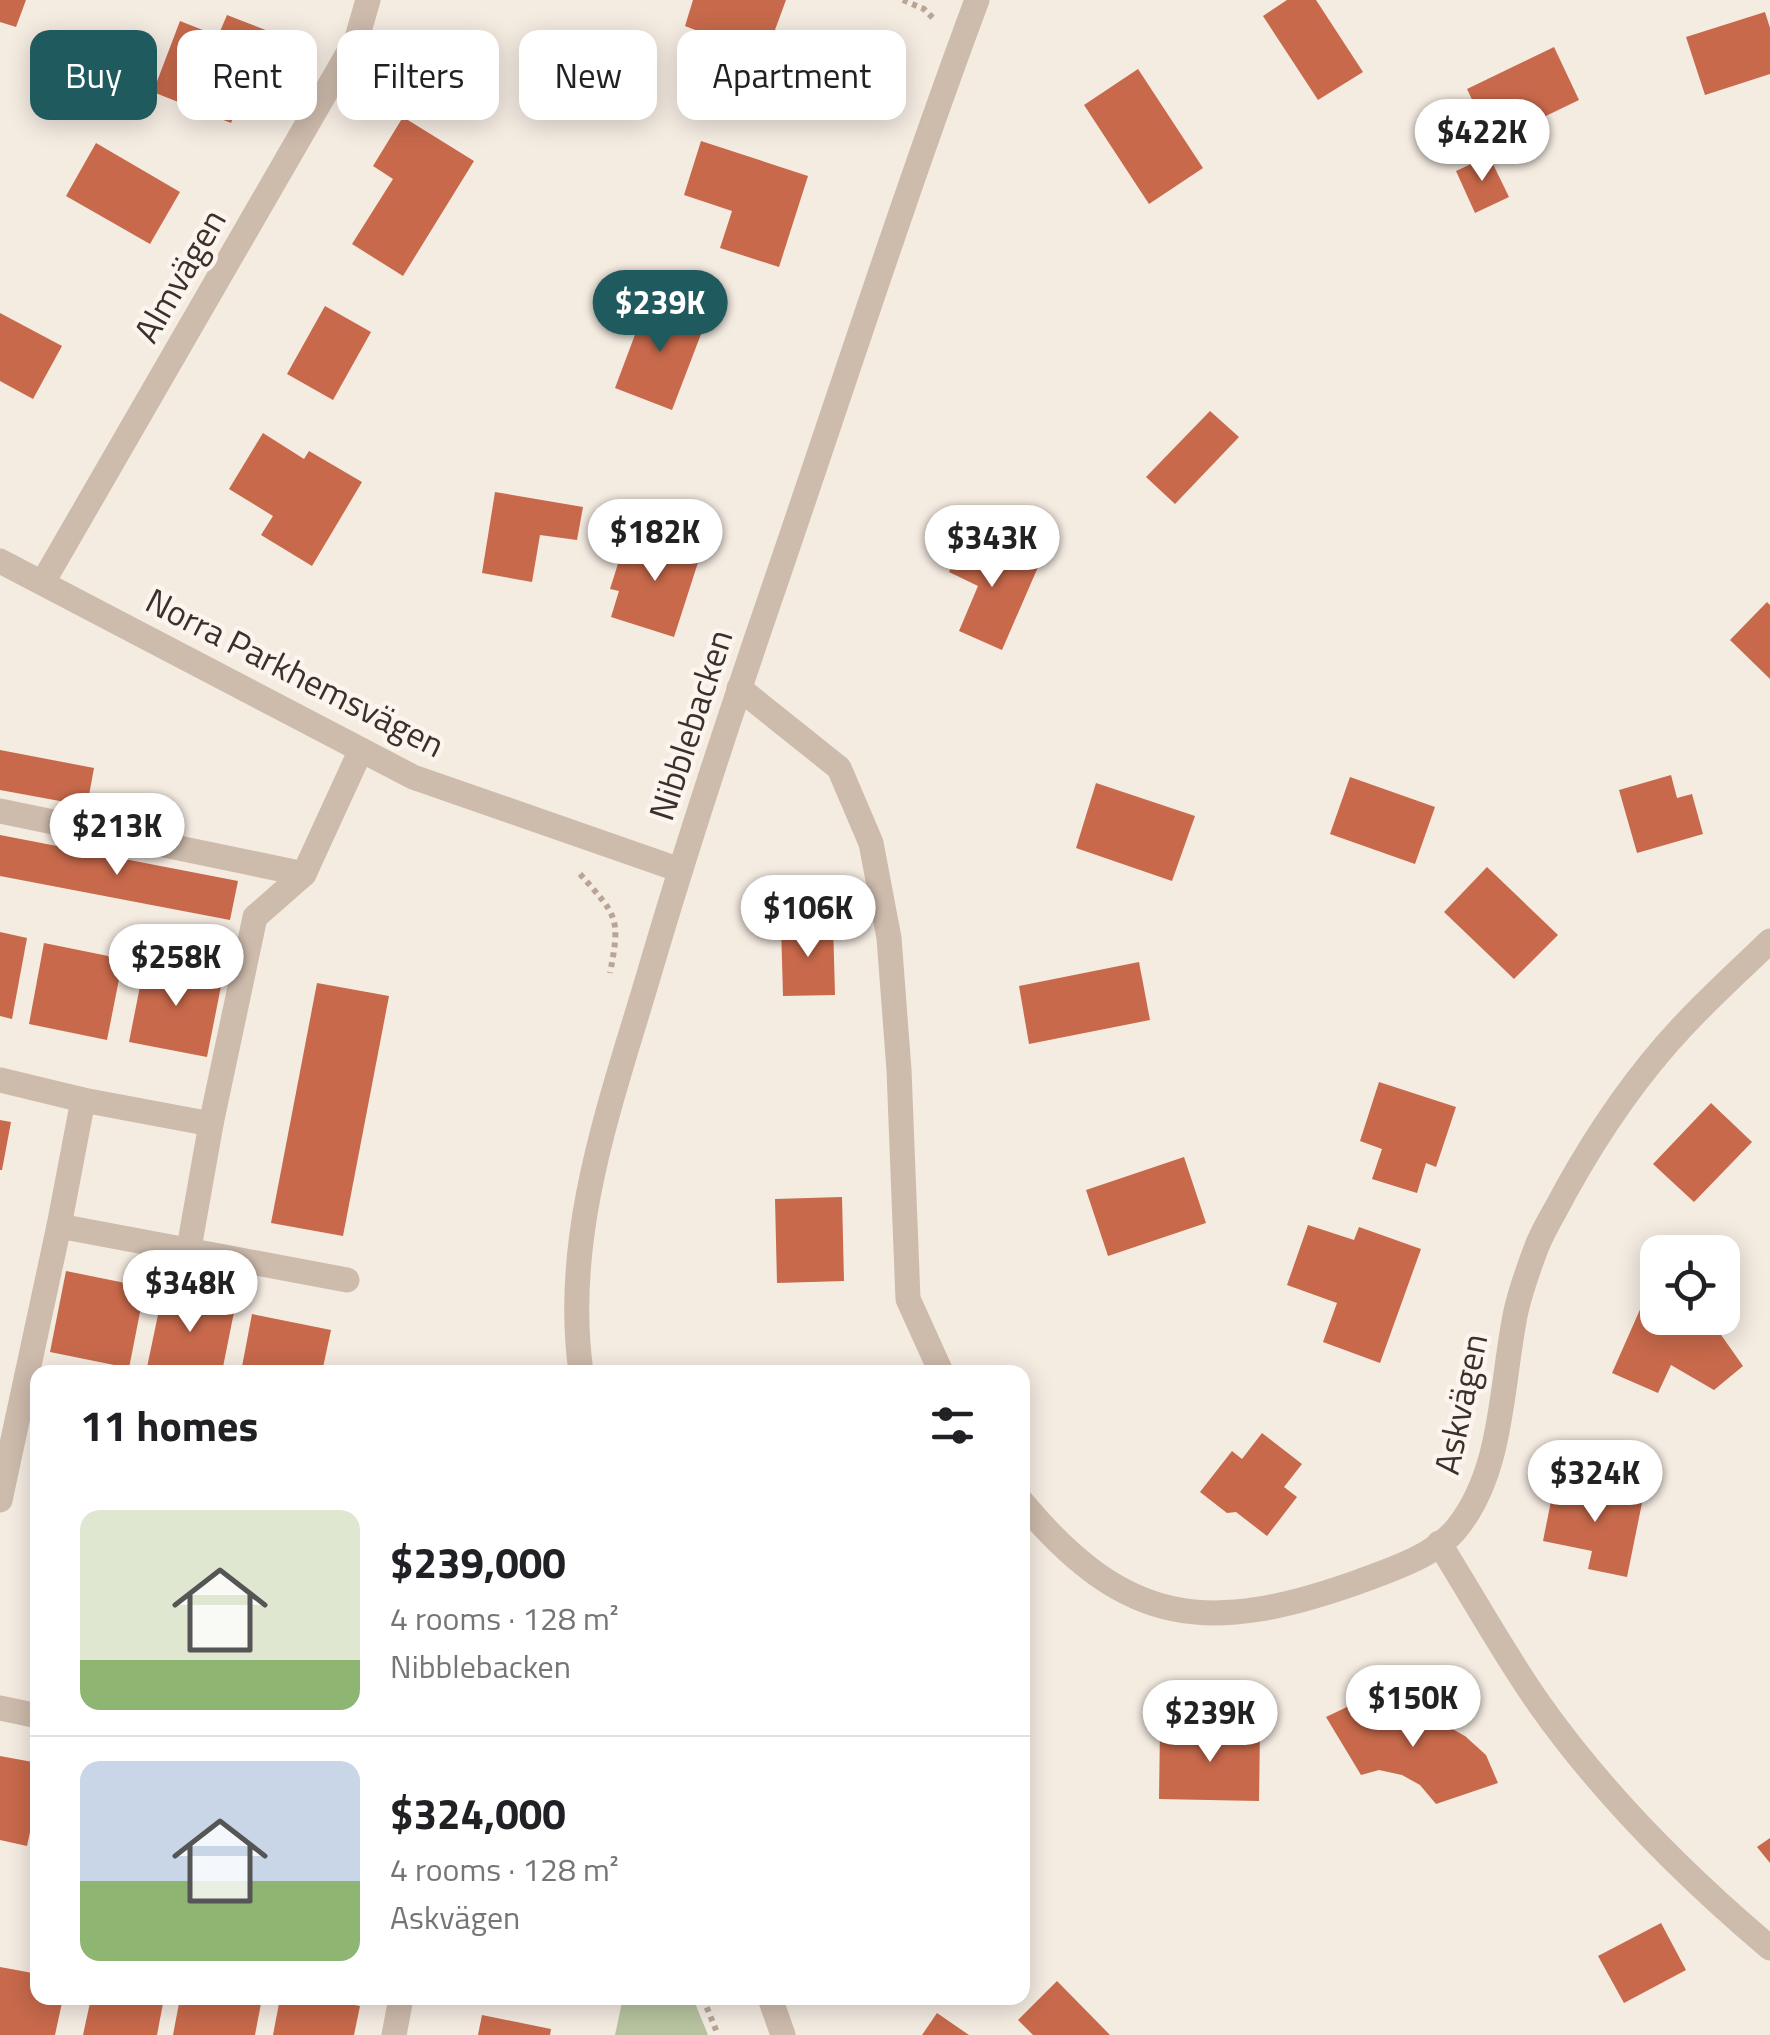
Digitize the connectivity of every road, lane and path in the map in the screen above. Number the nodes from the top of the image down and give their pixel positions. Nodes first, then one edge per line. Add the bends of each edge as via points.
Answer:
1 (368, 0) edge
2 (977, 0) edge
3 (0, 561) edge
4 (43, 582) junction
5 (739, 688) junction
6 (360, 752) junction
7 (0, 811) edge
8 (576, 868) dead end
9 (680, 870) junction
10 (304, 874) junction
11 (1770, 941) edge
12 (607, 991) dead end
13 (0, 1080) edge
14 (83, 1100) junction
15 (211, 1124) junction
16 (59, 1226) junction
17 (189, 1248) junction
18 (347, 1280) dead end
19 (581, 1365) edge
20 (938, 1365) edge
21 (0, 1500) edge
22 (1030, 1511) edge
23 (1440, 1544) junction
24 (0, 1708) edge
25 (30, 1714) edge
26 (1770, 1948) edge
27 (400, 2005) edge
28 (705, 2005) edge
29 (772, 2005) edge
30 (394, 2035) edge
31 (718, 2035) edge
32 (783, 2035) edge

1 - 4 street, Almvägen via 357,38
2 - 5 street, Nibblebacken
3 - 4 street, Norra Parkhemsvägen
4 - 6 street, Norra Parkhemsvägen
5 - 9 street, Nibblebacken
5 - 20 street via 840,768 872,843 890,938 908,1299
6 - 9 street, Norra Parkhemsvägen via 413,778
6 - 10 street
7 - 10 street
8 - 12 path via 608,906 618,932
9 - 19 street, Nibblebacken via 592,1176 576,1276
10 - 15 street via 254,918
11 - 23 street, Askvägen via 1682,1027 1584,1157 1538,1243 1517,1308 1490,1465 1472,1508
13 - 14 street
14 - 15 street
14 - 16 street
15 - 17 street
16 - 17 street
16 - 21 street
17 - 18 street
22 - 23 street, Askvägen via 1088,1571 1169,1611 1225,1613 1304,1601
23 - 26 street via 1540,1705 1610,1793 1674,1862
24 - 25 street
27 - 30 street
28 - 31 path
29 - 32 street

